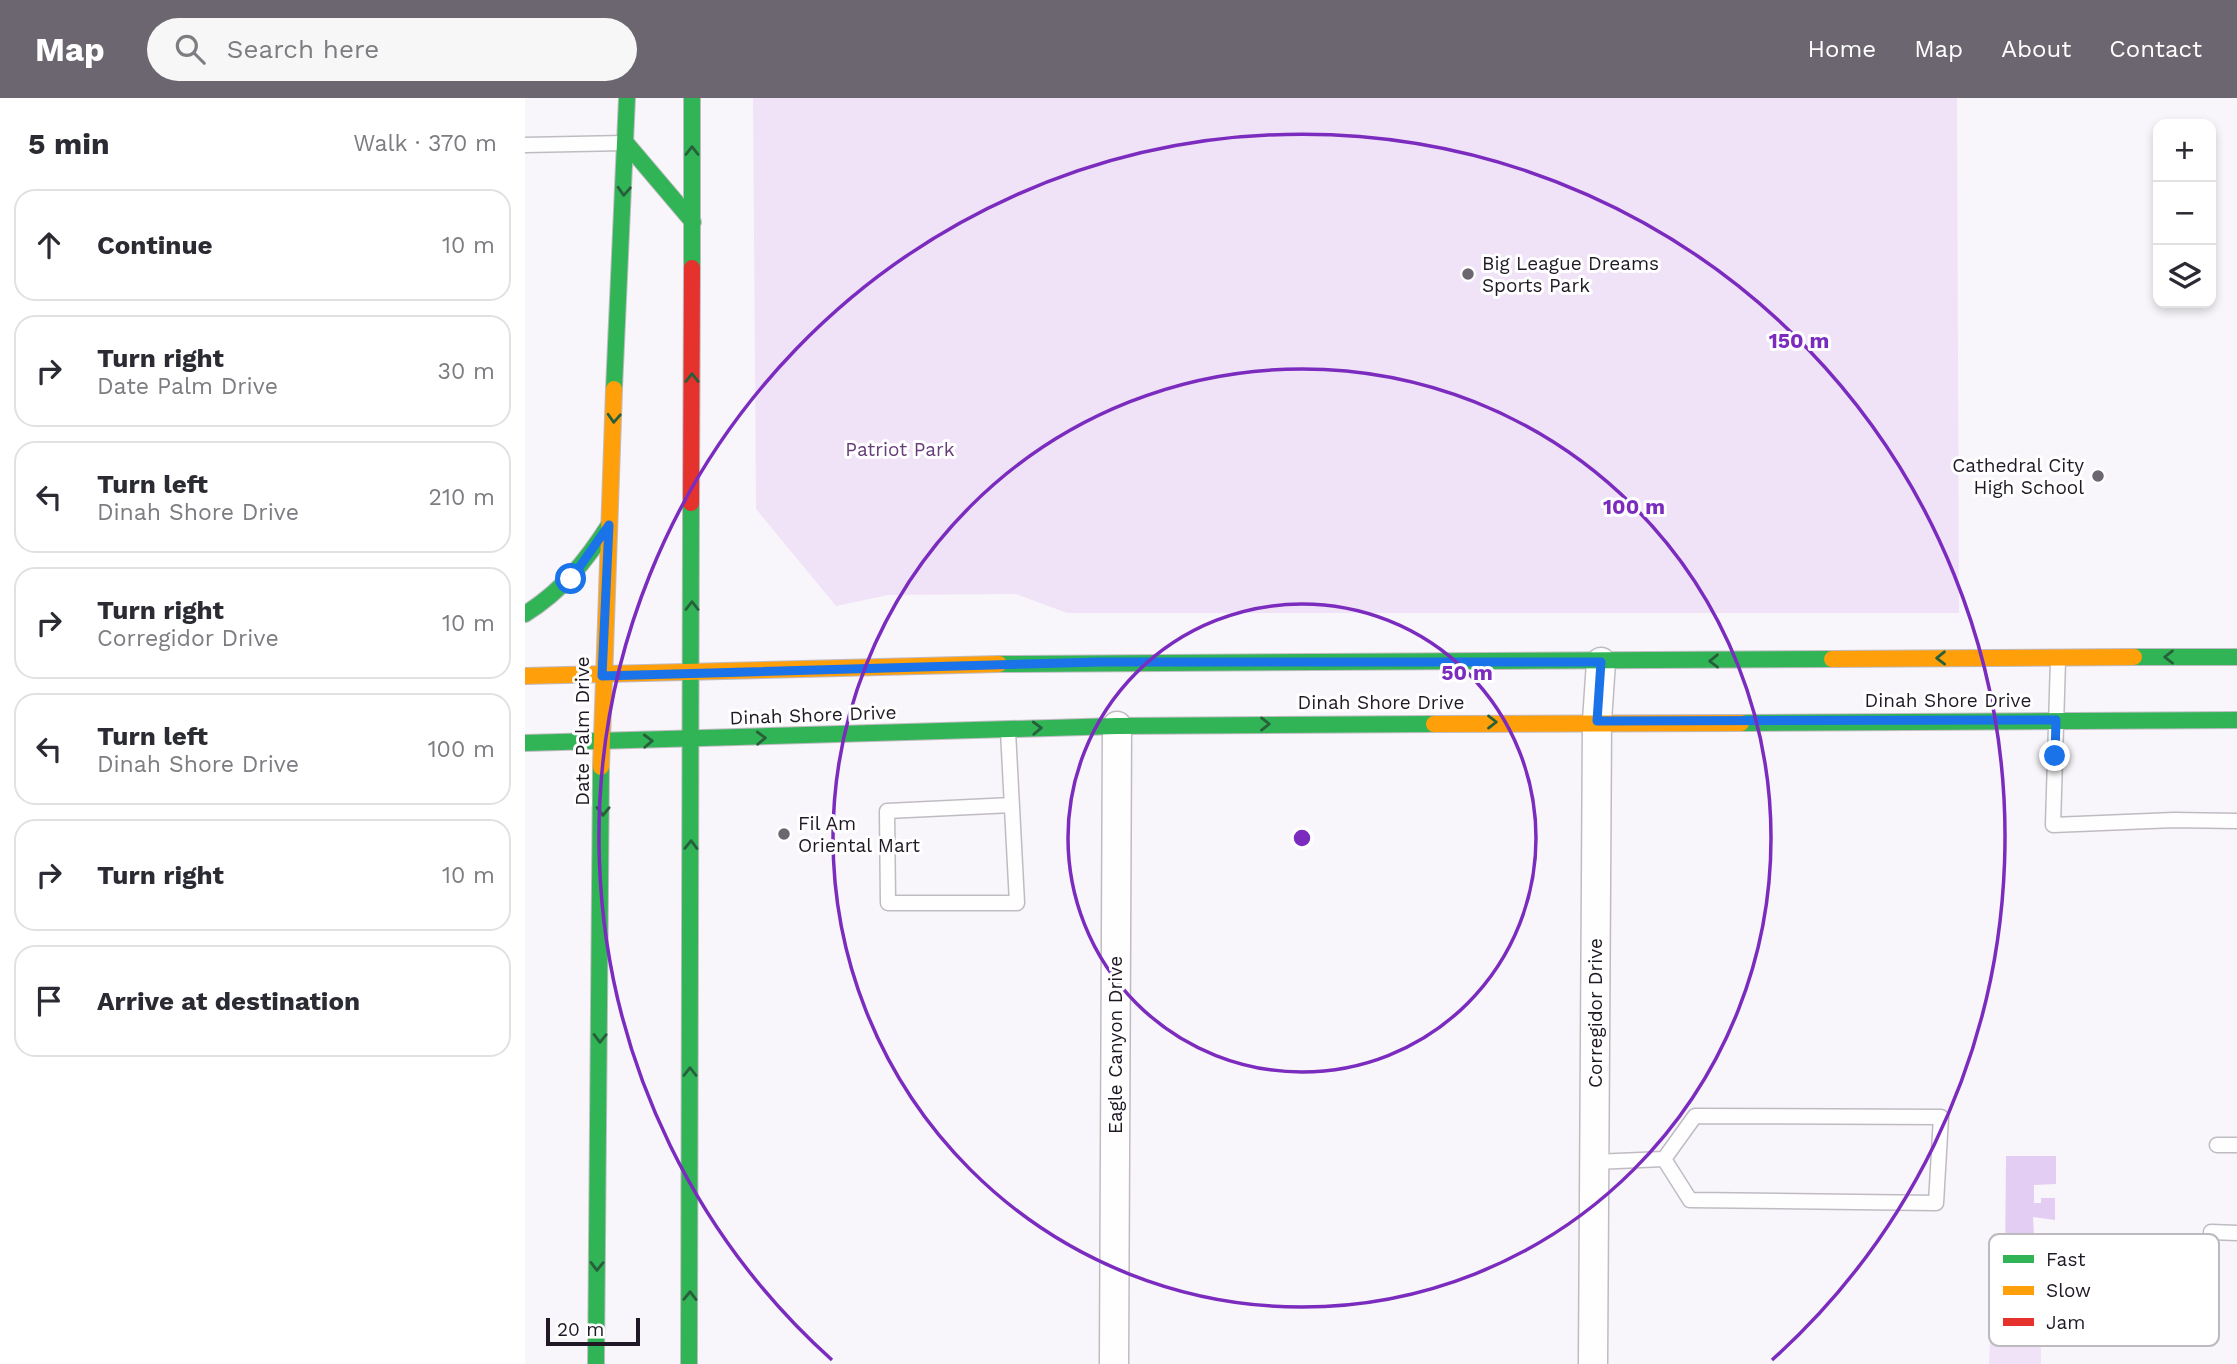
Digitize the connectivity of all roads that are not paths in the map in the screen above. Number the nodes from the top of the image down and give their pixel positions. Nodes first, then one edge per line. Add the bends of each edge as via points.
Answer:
1 (627, 98) edge
2 (692, 98) edge
3 (626, 143) junction
4 (525, 145) edge
5 (692, 222) junction
6 (609, 525) junction
7 (525, 614) edge
8 (2058, 657) junction
9 (2237, 657) edge
10 (1601, 662) junction
11 (692, 674) junction
12 (525, 676) edge
13 (602, 676) junction
14 (2056, 720) junction
15 (2237, 720) edge
16 (1597, 721) junction
17 (1117, 726) junction
18 (1008, 729) junction
19 (692, 740) junction
20 (525, 743) edge
21 (604, 743) junction
22 (1012, 805) junction
23 (2237, 821) edge
24 (2217, 1145) dead end
25 (2237, 1145) edge
26 (1664, 1159) junction
27 (1594, 1162) junction
28 (2211, 1233) dead end
29 (2237, 1233) edge
30 (596, 1364) edge
31 (689, 1364) edge
32 (1114, 1364) edge
33 (1593, 1364) edge

1 - 3 main road, Date Palm Drive
5 -> 2 main road
3 - 4 lane
3 - 5 main road
3 -> 6 main road, Date Palm Drive
11 -> 5 main road
6 - 7 main road via 571,579 552,598
6 - 13 main road, Date Palm Drive
9 -> 8 main road, Dinah Shore Drive
8 -> 10 main road, Dinah Shore Drive
8 - 14 lane
10 - 11 main road, Dinah Shore Drive via 1100,662
10 - 16 street, Corregidor Drive
11 - 13 main road, Dinah Shore Drive
11 - 19 main road
12 - 13 main road, Dinah Shore Drive
13 - 21 main road, Date Palm Drive
14 - 15 main road, Dinah Shore Drive
14 - 16 main road, Dinah Shore Drive
14 - 23 lane via 2053,825
17 -> 16 main road, Dinah Shore Drive
16 - 27 street, Corregidor Drive
18 -> 17 main road, Dinah Shore Drive
17 - 32 street, Eagle Canyon Drive
19 -> 18 main road, Dinah Shore Drive
18 - 22 lane
21 -> 19 main road, Dinah Shore Drive
31 -> 19 main road
20 - 21 main road, Dinah Shore Drive
21 -> 30 main road, Date Palm Drive
22 - 22 lane via 1017,903 888,903 887,811
24 - 25 lane
26 - 26 lane via 1695,1116 1941,1116 1936,1203 1690,1200
26 - 27 lane
27 - 33 street, Corregidor Drive
28 - 29 lane

